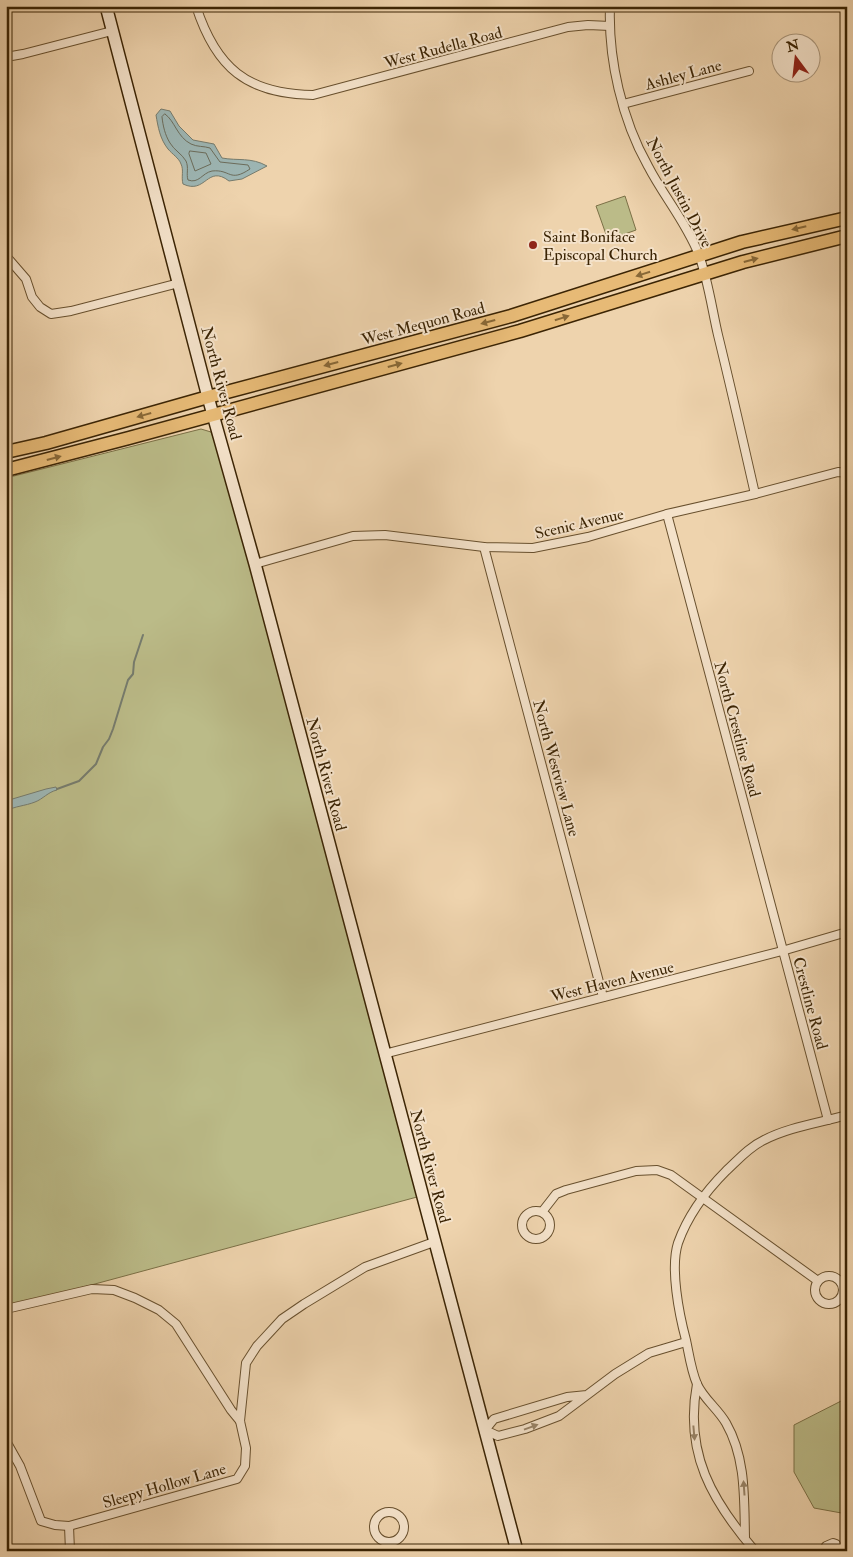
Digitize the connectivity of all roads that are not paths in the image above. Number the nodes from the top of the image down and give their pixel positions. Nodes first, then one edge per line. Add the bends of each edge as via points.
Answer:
1 (106, 6) edge
2 (196, 6) edge
3 (610, 6) edge
4 (610, 26) junction
5 (112, 31) junction
6 (6, 57) edge
7 (749, 70) dead end
8 (623, 104) junction
9 (847, 218) edge
10 (847, 236) edge
11 (699, 255) junction
12 (6, 256) edge
13 (704, 273) junction
14 (179, 283) junction
15 (299, 372) junction
16 (208, 397) junction
17 (213, 414) junction
18 (129, 438) junction
19 (6, 452) edge
20 (6, 470) edge
21 (847, 473) edge
22 (755, 494) junction
23 (667, 514) junction
24 (484, 547) junction
25 (255, 564) junction
26 (847, 932) edge
27 (782, 951) junction
28 (603, 997) junction
29 (384, 1054) junction
30 (847, 1115) edge
31 (828, 1120) junction
32 (703, 1198) junction
33 (542, 1212) dead end
34 (434, 1242) junction
35 (818, 1281) dead end
36 (6, 1309) edge
37 (686, 1342) junction
38 (697, 1384) junction
39 (587, 1395) junction
40 (240, 1421) junction
41 (485, 1430) junction
42 (6, 1441) edge
43 (68, 1526) junction
44 (745, 1537) junction
45 (392, 1542) dead end
46 (70, 1551) edge
47 (394, 1551) edge
48 (517, 1551) edge
49 (755, 1551) edge
50 (826, 1551) edge
51 (839, 1551) edge

1 - 5 street, North River Road
2 - 4 street, West Rudella Road via 208,38 225,64 250,81 290,95 313,95 568,27
3 - 4 street, North Justin Drive
4 - 8 street, North Justin Drive via 613,61
5 - 6 street
5 - 14 street, North River Road
7 - 8 street, Ashley Lane
8 - 11 street, North Justin Drive via 648,167 680,216
9 -> 11 main road, West Mequon Road
13 -> 10 main road, West Mequon Road
11 - 13 street, North Justin Drive
11 -> 15 main road, West Mequon Road via 511,316
12 - 14 street via 26,279 32,297 51,314
17 -> 13 main road, West Mequon Road via 520,331
13 - 22 street
14 - 16 street, North River Road
15 - 16 main road, West Mequon Road
15 - 17 main road via 276,386 224,402
16 - 17 street, North River Road
16 - 18 main road via 198,409 153,423
16 -> 19 main road, West Mequon Road
17 - 18 main road, West Mequon Road
17 - 25 street, North River Road
20 -> 18 main road, West Mequon Road
21 - 22 street, Scenic Avenue via 838,472
22 - 23 street, Scenic Avenue
23 - 24 street, Scenic Avenue via 588,537 533,548
23 - 27 street, North Crestline Road
24 - 25 street, Scenic Avenue via 385,535 353,536
24 - 28 street, North Westview Lane
25 - 29 street, North River Road
26 - 27 street, West Haven Avenue
27 - 28 street, West Haven Avenue
27 - 31 street, Crestline Road
28 - 29 street, West Haven Avenue
29 - 34 street, North River Road
30 - 31 street
31 - 32 street via 763,1140 749,1149
32 - 33 street via 671,1175 657,1170 636,1171 556,1194
32 - 35 street
32 - 37 street via 689,1218 678,1244 675,1278
34 - 40 street via 364,1268 282,1319 246,1363
34 - 41 street, North River Road
36 - 40 street via 92,1289 114,1290 136,1298 176,1324
37 - 38 street
37 - 39 street via 649,1353
44 -> 38 street via 740,1458 725,1421
38 -> 44 street via 693,1405 697,1452 722,1510
39 - 41 street via 567,1397 494,1419
41 -> 39 street via 498,1436 525,1429 559,1416
40 - 43 street, Sleepy Hollow Lane via 246,1448 245,1466 236,1479
41 - 48 street, North River Road
42 - 43 street via 20,1466 41,1521
43 - 46 street
44 - 49 street
45 - 47 street
50 - 51 street via 826,1546 833,1543

